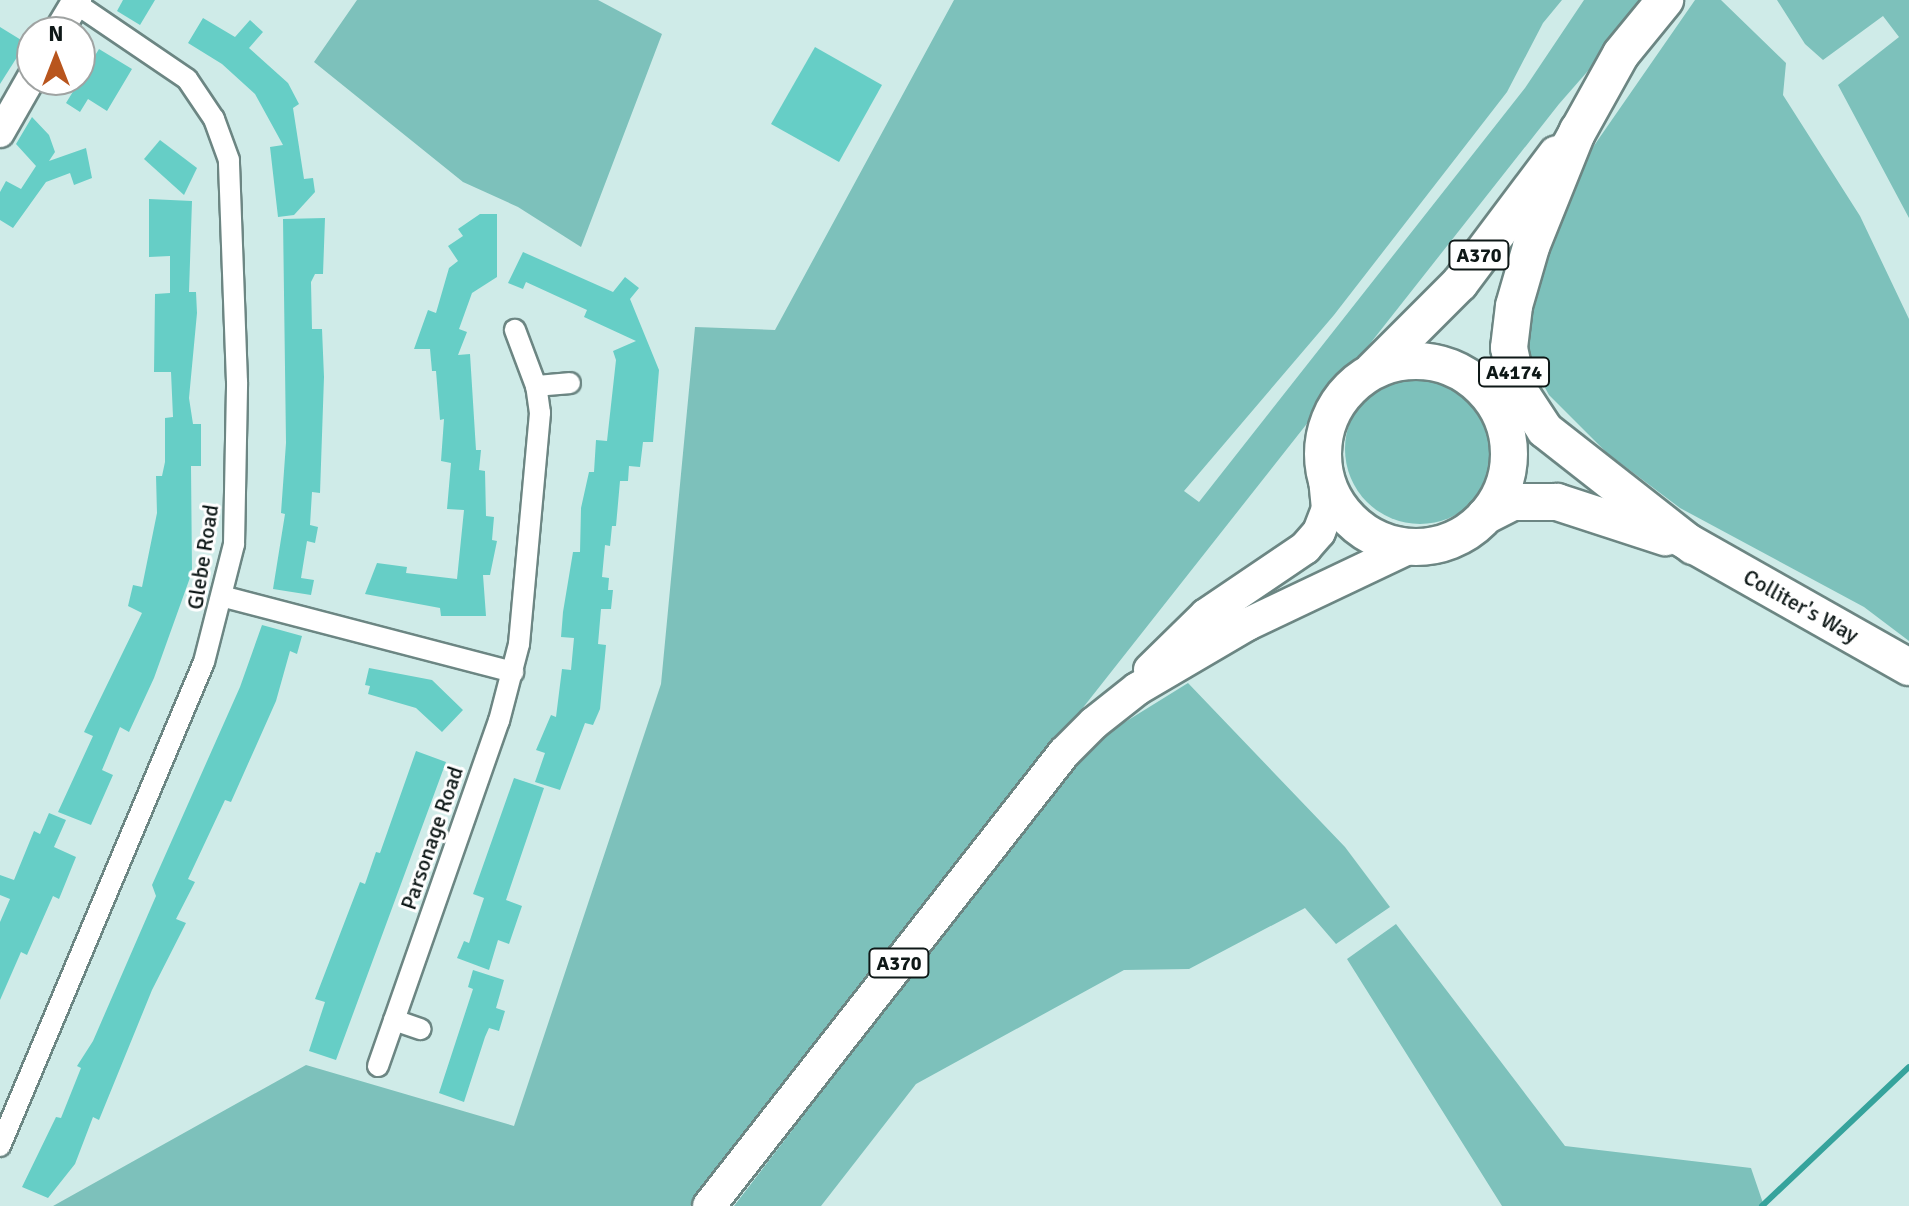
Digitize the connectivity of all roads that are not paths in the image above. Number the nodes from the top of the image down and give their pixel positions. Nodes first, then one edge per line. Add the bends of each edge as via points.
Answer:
1 (1665, 0) edge
2 (76, 2) edge
3 (21, 96) edge
4 (1578, 130) junction
5 (0, 133) edge
6 (515, 330) dead end
7 (1372, 371) junction
8 (570, 383) dead end
9 (536, 386) junction
10 (1490, 398) junction
11 (1323, 458) junction
12 (1485, 516) junction
13 (1693, 546) junction
14 (1410, 547) junction
15 (225, 597) junction
16 (1909, 667) edge
17 (513, 672) junction
18 (1137, 689) junction
19 (394, 1020) junction
20 (420, 1029) dead end
21 (378, 1066) dead end
22 (0, 1146) edge
23 (709, 1206) edge

1 - 4 highway, A370 via 1621,54
2 - 15 street, Glebe Road via 187,79 214,119 229,160 238,480
3 - 5 street
4 - 7 highway, A370 via 1460,283
4 - 10 highway, A370 via 1492,304
4 - 13 highway, A4174 via 1531,247 1514,306 1509,348 1518,389 1545,430
6 - 9 street, Parsonage Road
7 - 10 highway via 1399,362 1428,361 1456,369
7 - 11 highway via 1335,408
8 - 9 street
9 - 17 street, Parsonage Road via 540,413
10 - 12 highway via 1508,437 1509,466 1501,493
10 - 13 highway, Colliter's Way via 1564,469
11 - 14 highway via 1330,491 1349,519 1377,539
11 - 18 main road, A370 via 1328,509 1319,532 1305,548 1194,624 1160,654
12 - 13 highway, Colliter's Way via 1513,502 1557,502
12 - 14 highway via 1464,534
13 - 16 highway, Colliter's Way / A4174
14 - 18 main road, A370 via 1293,600
15 - 17 street
15 - 22 street, Glebe Road via 187,705
17 - 19 street, Parsonage Road
18 - 23 main road, A370 via 1064,753
19 - 20 street
19 - 21 street, Parsonage Road

